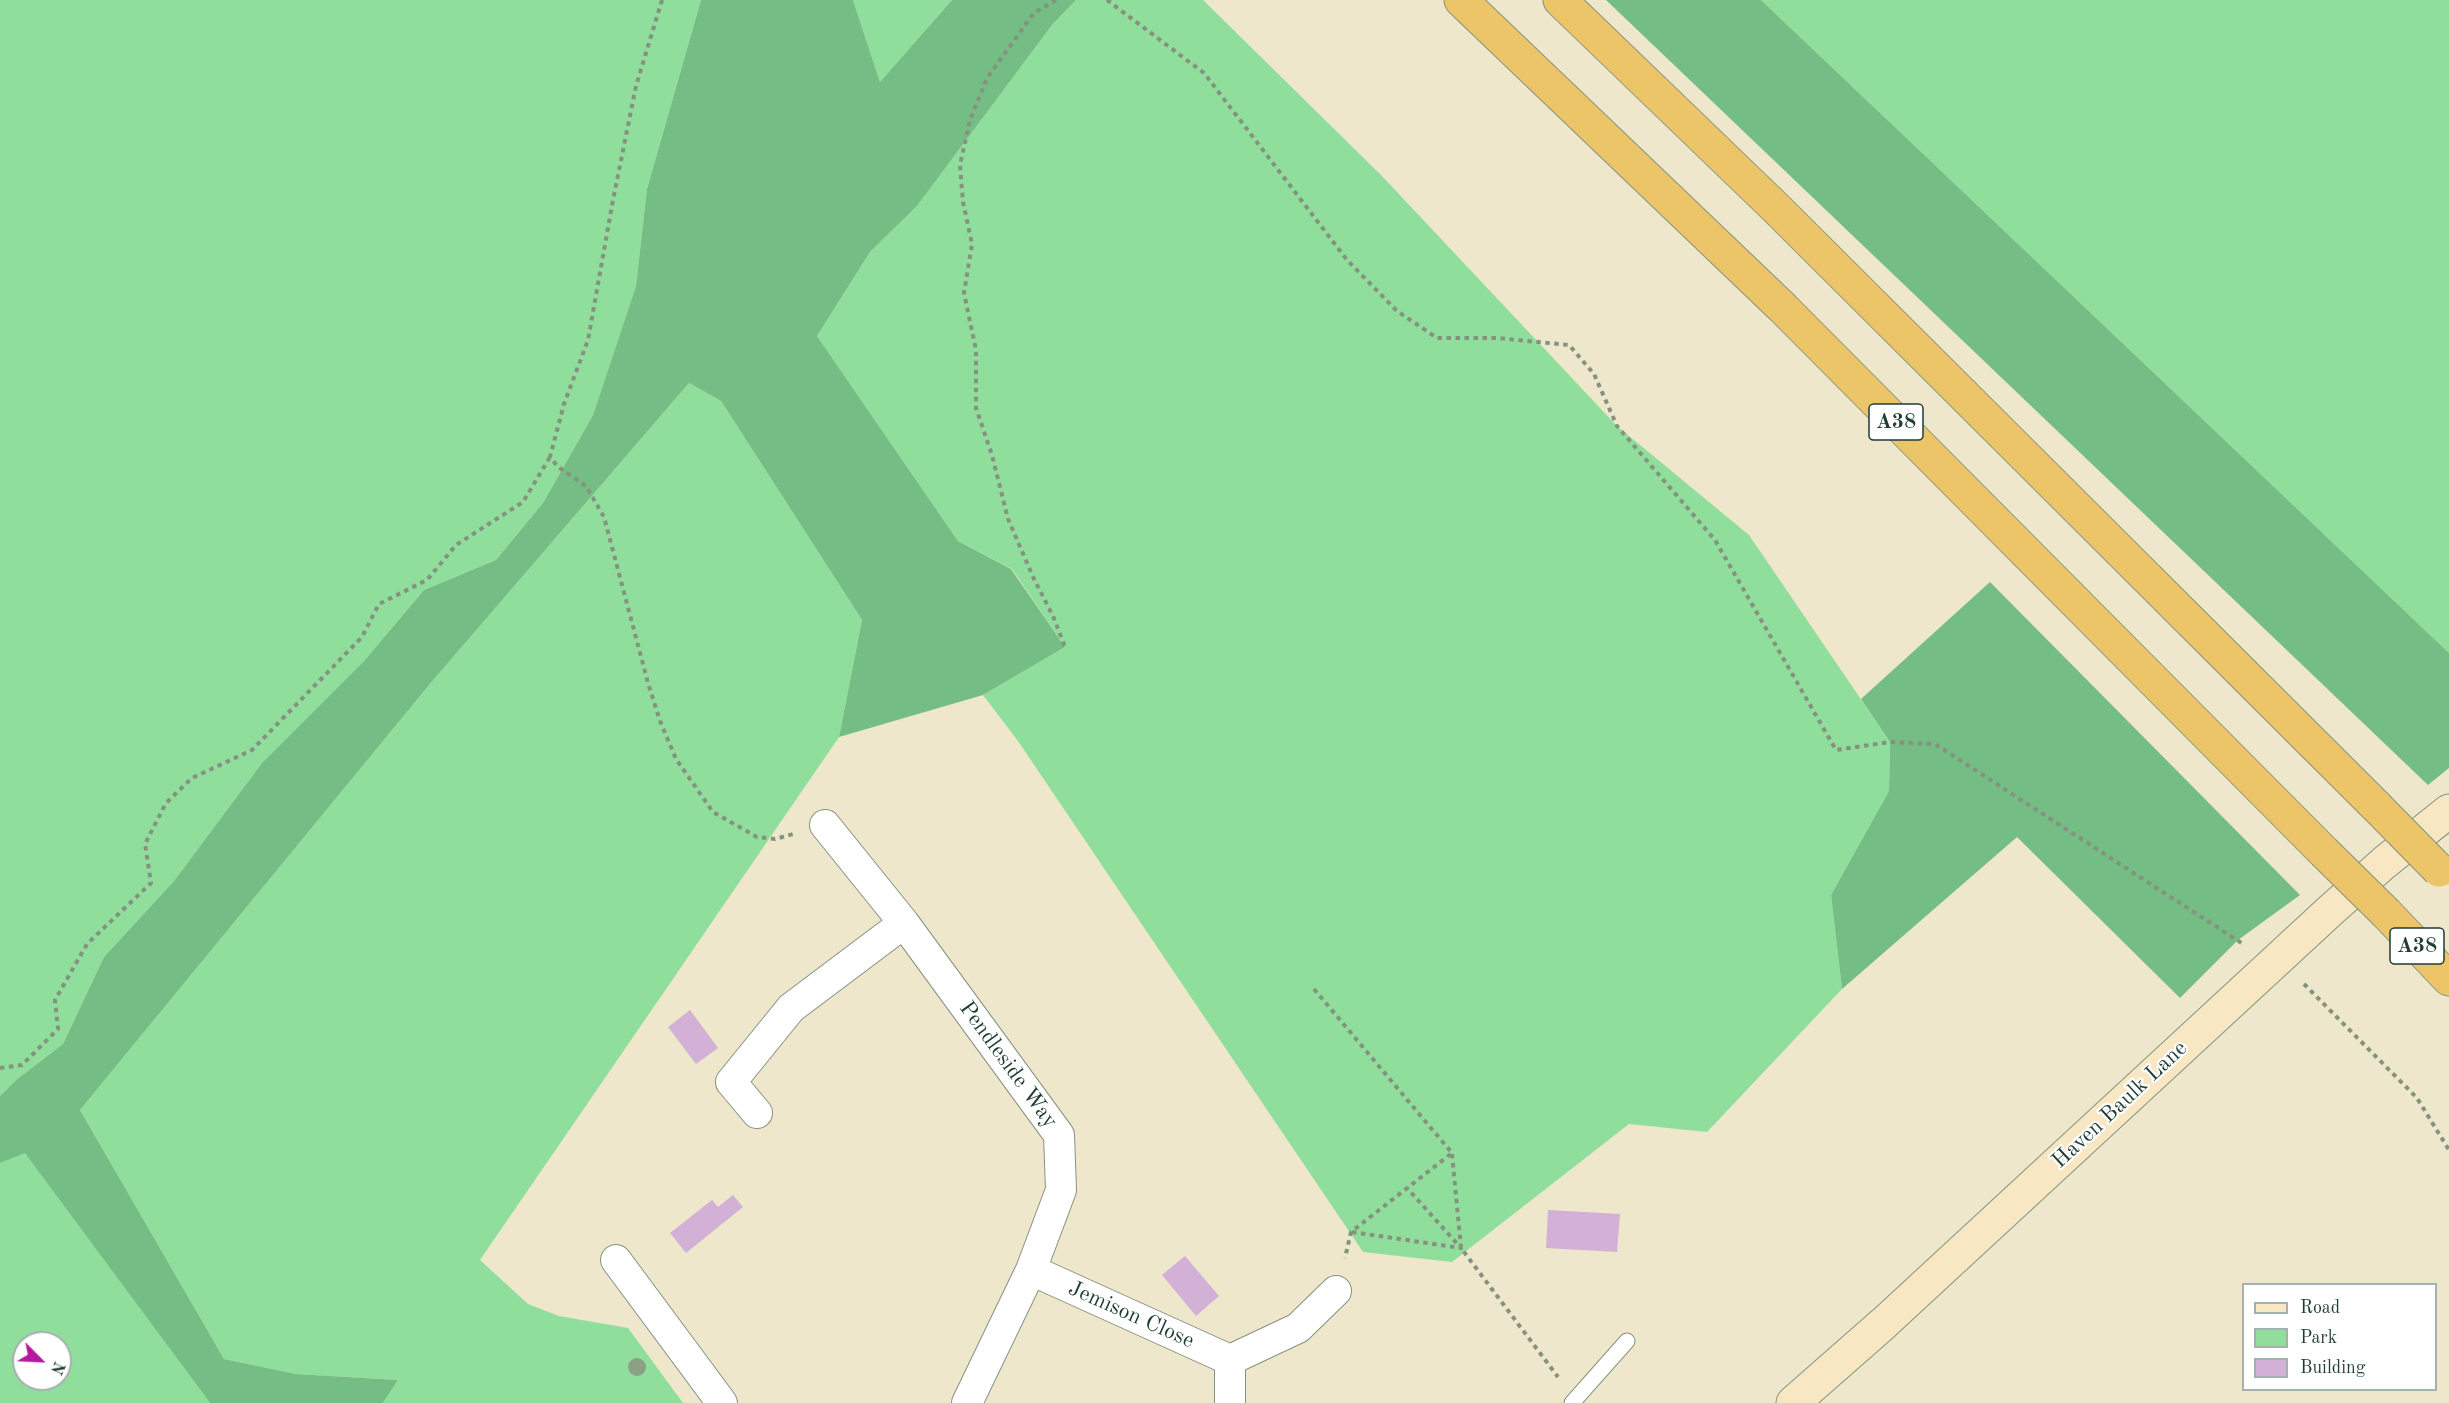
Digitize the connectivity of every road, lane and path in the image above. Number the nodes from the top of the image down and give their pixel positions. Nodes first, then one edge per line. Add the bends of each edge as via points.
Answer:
1 (662, 0) edge
2 (1056, 0) edge
3 (1107, 0) edge
4 (1461, 0) edge
5 (1560, 0) edge
6 (550, 457) junction
7 (1065, 647) dead end
8 (2449, 811) edge
9 (825, 825) joint
10 (2444, 875) edge
11 (904, 923) junction
12 (2273, 963) junction
13 (2449, 979) edge
14 (1314, 989) dead end
15 (0, 1068) edge
16 (757, 1113) dead end
17 (2449, 1150) edge
18 (1452, 1153) junction
19 (1407, 1188) junction
20 (1351, 1232) junction
21 (1461, 1248) junction
22 (616, 1260) dead end
23 (1032, 1270) junction
24 (1336, 1291) joint
25 (1627, 1341) dead end
26 (1230, 1360) junction
27 (1575, 1402) edge
28 (722, 1403) edge
29 (967, 1403) edge
30 (1230, 1403) edge
31 (1793, 1403) edge

1 - 6 path via 636,86 588,340 564,404
2 - 7 path via 1034,13 987,78 970,120 960,165 972,244 964,293 976,350 976,408 1008,519
3 - 12 path via 1204,73 1347,260 1397,311 1437,338 1497,338 1569,345 1594,374 1617,426 1715,540 1836,750 1890,742 1935,744
4 - 13 highway, A38, bridge via 1783,308
5 - 10 highway, bridge via 1785,217
6 - 9 path via 585,486 604,517 660,721 676,759 713,812 757,837 776,839
6 - 15 path via 523,502 456,545 427,580 379,604 362,637 252,750 192,778 166,803 145,844 150,883 87,944 55,1000 58,1029 22,1065
8 - 12 street, Haven Baulk Lane via 2385,861
9 - 11 street, Pendleside Way
11 - 16 street via 791,1008 731,1082
11 - 23 street, Pendleside Way via 1059,1135 1061,1190
12 - 17 path via 2304,984 2417,1098
12 - 31 street, Haven Baulk Lane
14 - 18 path
18 - 19 path
18 - 21 path
19 - 20 path
19 - 21 path
20 - 21 path
20 - 24 path
21 - 27 path
22 - 28 street
23 - 26 street, Jemison Close
23 - 29 street, Pendleside Way
24 - 26 street via 1298,1328
25 - 27 lane
26 - 30 street

